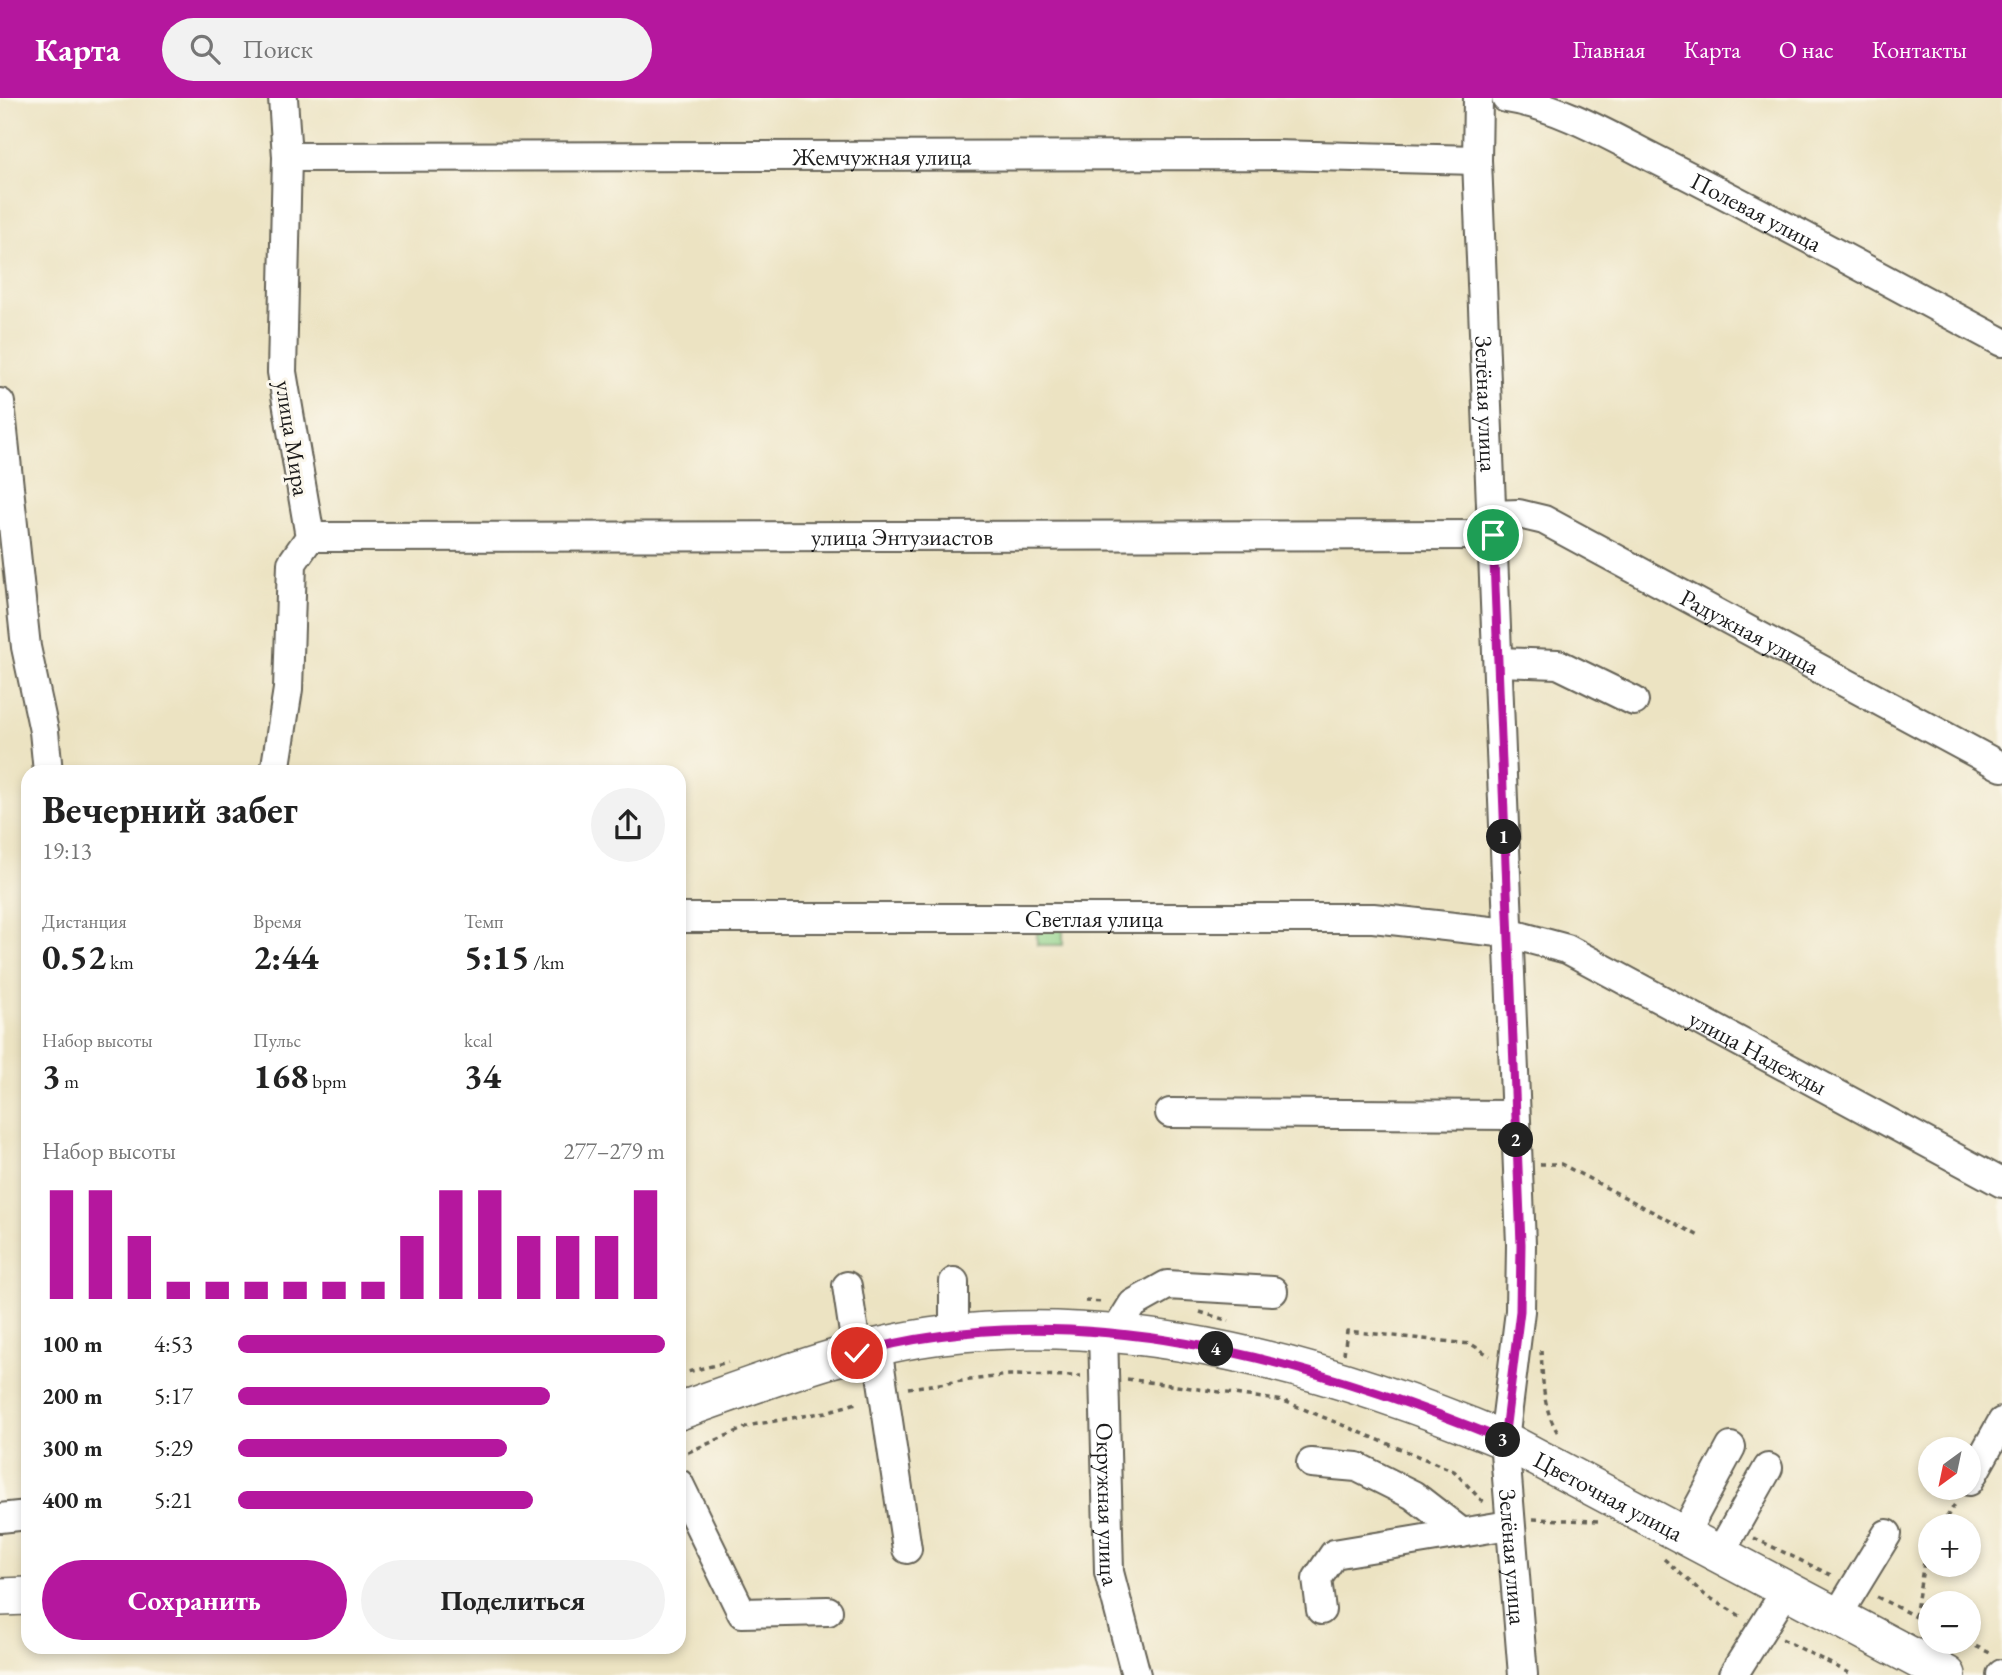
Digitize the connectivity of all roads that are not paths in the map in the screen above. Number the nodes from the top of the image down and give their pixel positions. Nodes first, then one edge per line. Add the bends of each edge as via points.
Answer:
1 (283, 98) edge
2 (1478, 98) edge
3 (1492, 98) edge
4 (1506, 98) edge
5 (287, 157) junction
6 (1478, 160) junction
7 (2002, 342) edge
8 (0, 403) edge
9 (1492, 525) junction
10 (310, 537) junction
11 (1498, 662) junction
12 (1634, 701) dead end
13 (47, 765) edge
14 (276, 765) edge
15 (2002, 767) edge
16 (686, 918) edge
17 (1508, 933) junction
18 (1170, 1113) dead end
19 (1515, 1115) junction
20 (2002, 1183) edge
21 (954, 1282) dead end
22 (847, 1286) dead end
23 (1273, 1291) dead end
24 (1109, 1332) junction
25 (954, 1335) junction
26 (867, 1350) junction
27 (686, 1409) edge
28 (2002, 1422) edge
29 (1504, 1440) junction
30 (1731, 1447) dead end
31 (1981, 1459) edge
32 (1311, 1463) dead end
33 (1768, 1468) dead end
34 (686, 1498) edge
35 (21, 1516) edge
36 (0, 1518) edge
37 (1509, 1519) junction
38 (1462, 1533) junction
39 (1887, 1534) dead end
40 (1727, 1541) junction
41 (1669, 1544) junction
42 (907, 1549) dead end
43 (1787, 1589) junction
44 (21, 1596) edge
45 (0, 1597) edge
46 (1846, 1601) junction
47 (1321, 1610) dead end
48 (828, 1611) dead end
49 (1136, 1675) edge
50 (1523, 1675) edge
51 (1733, 1675) edge
52 (1947, 1675) edge

1 - 5 street, улица Мира
2 - 3 street
2 - 6 street, Зелёная улица
4 - 7 street, Полевая улица via 1588,125
5 - 6 street, Жемчужная улица via 1274,155
5 - 10 street, улица Мира via 282,372
6 - 9 street, Зелёная улица
8 - 13 street via 26,647
9 - 10 street, улица Энтузиастов
9 - 11 street, Зелёная улица
9 - 15 street, Радужная улица via 1520,514 1544,520
10 - 14 street via 292,564 288,689
11 - 12 street via 1558,664
11 - 17 street, Зелёная улица
16 - 17 street, Светлая улица via 1373,918
17 - 19 street, Зелёная улица
17 - 20 street, улица Надежды via 1567,949
18 - 19 street
19 - 29 street, Зелёная улица via 1520,1311
21 - 25 street
22 - 26 street
23 - 24 street via 1167,1285 1133,1304
24 - 25 main road, Цветочная улица via 1041,1329
24 - 29 main road, Цветочная улица via 1230,1351 1346,1381
24 - 49 street, Окружная улица via 1105,1376 1109,1572
25 - 26 main road, Цветочная улица
26 - 27 main road, Цветочная улица
26 - 42 street via 884,1395
28 - 31 street
29 - 37 street, Зелёная улица
29 - 41 main road, Цветочная улица
30 - 41 street
32 - 38 street via 1357,1467 1413,1495
33 - 40 street
34 - 48 street via 742,1613
35 - 36 street
37 - 38 street
37 - 50 street, Зелёная улица
38 - 47 street via 1334,1554 1317,1579
39 - 46 street
40 - 41 main road, Цветочная улица
40 - 43 main road, Цветочная улица
43 - 46 main road, Цветочная улица
43 - 51 street
44 - 45 main road
46 - 52 main road, Цветочная улица

